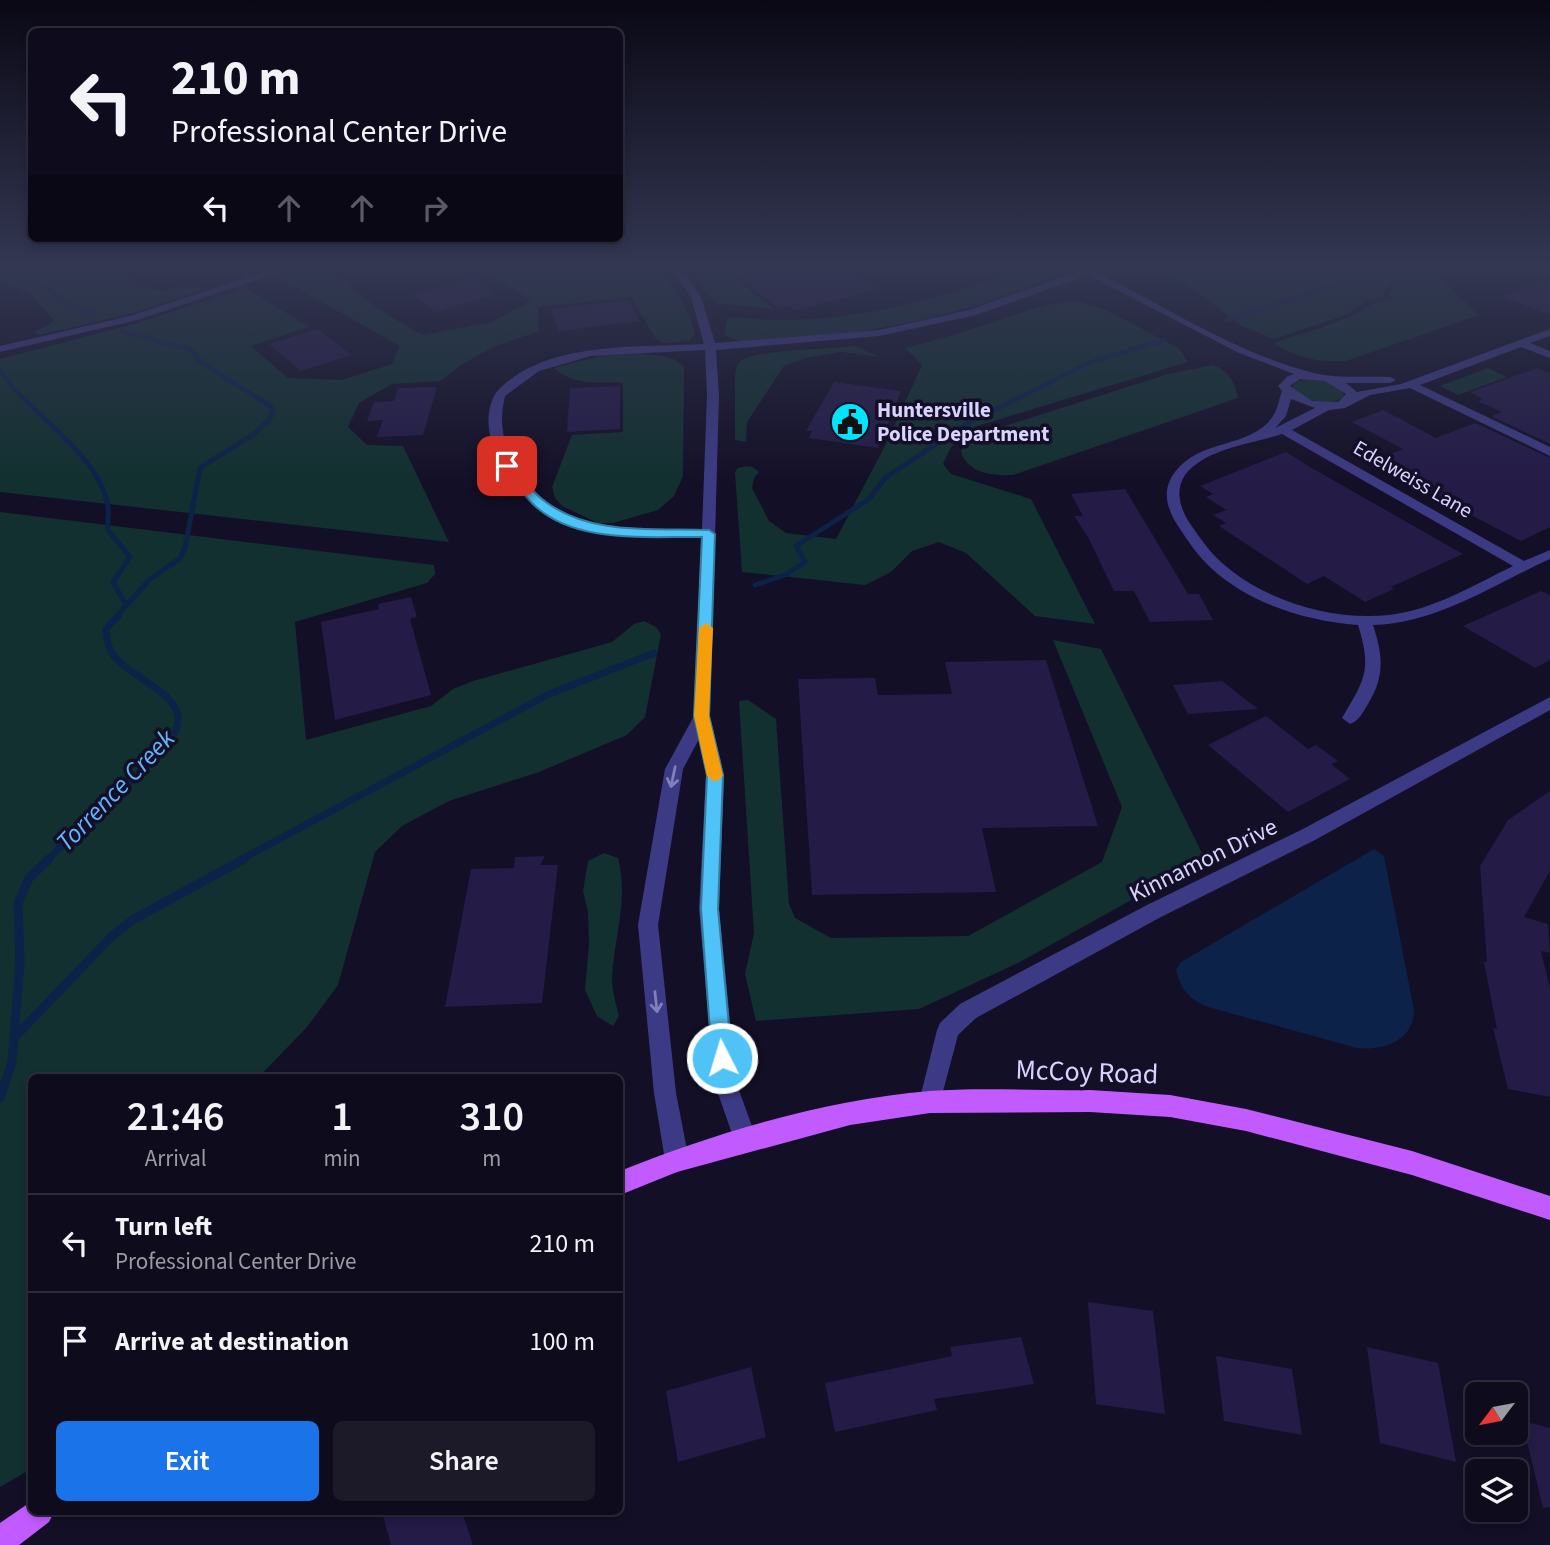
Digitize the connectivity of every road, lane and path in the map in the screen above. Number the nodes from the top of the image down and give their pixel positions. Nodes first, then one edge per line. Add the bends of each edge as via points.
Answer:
1 (44, 339) edge
2 (710, 339) edge
3 (833, 339) edge
4 (1220, 339) edge
5 (1529, 339) edge
6 (1521, 342) junction
7 (711, 346) junction
8 (0, 349) edge
9 (1243, 351) junction
10 (1550, 355) edge
11 (1310, 376) junction
12 (1424, 377) junction
13 (1327, 379) junction
14 (1410, 384) junction
15 (1286, 389) junction
16 (1352, 398) junction
17 (1328, 406) junction
18 (1282, 429) junction
19 (1258, 437) junction
20 (1550, 452) edge
21 (709, 534) junction
22 (1550, 554) edge
23 (1523, 566) junction
24 (1364, 621) junction
25 (1550, 703) edge
26 (702, 716) junction
27 (1350, 718) dead end
28 (930, 1102) junction
29 (745, 1140) junction
30 (677, 1160) junction
31 (623, 1182) edge
32 (1550, 1208) edge
33 (36, 1515) edge
34 (0, 1541) edge

1 - 8 street
2 - 7 street
3 - 7 street
4 - 9 street
5 - 6 street
6 - 10 street
6 - 12 street
7 - 21 street
7 - 21 street via 590,354 535,369 500,395 493,430 512,474 536,501 560,518 617,531
9 - 11 street
9 - 15 street
11 - 13 street
11 - 15 street via 1292,378
12 - 13 street
12 - 14 street
13 - 16 street via 1348,388
14 - 16 street
14 - 20 street
15 - 17 street via 1299,400
15 - 19 street via 1280,416
16 - 17 street
17 - 18 street
18 - 19 street
18 - 23 street, Edelweiss Lane
19 - 24 street via 1188,465 1173,487 1176,514 1217,566 1252,591 1297,609
21 - 26 street
22 - 23 street
23 - 24 street via 1415,615
24 - 27 street via 1375,656 1375,678
25 - 28 street, Kinnamon Drive via 968,1011 948,1030
26 - 29 street via 715,775 709,909 724,1082
26 -> 30 street via 674,769 648,925 665,1093
28 - 29 main road, McCoy Road via 850,1114
28 - 32 main road, McCoy Road via 1090,1101 1170,1106 1354,1146
29 - 30 main road, McCoy Road
30 - 31 main road, McCoy Road
33 - 34 main road

